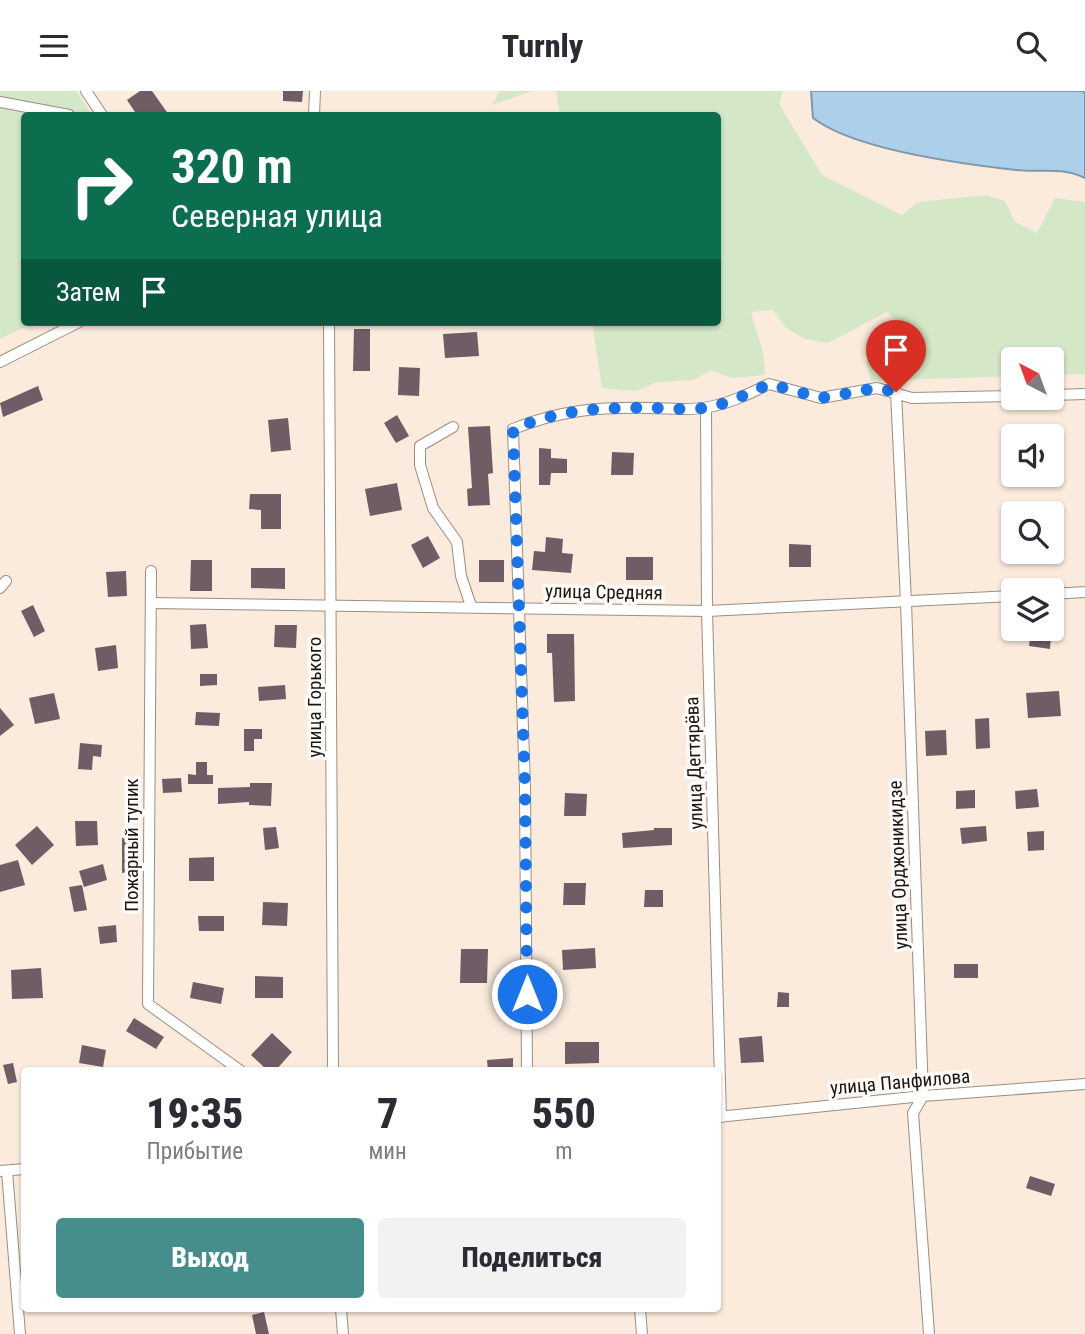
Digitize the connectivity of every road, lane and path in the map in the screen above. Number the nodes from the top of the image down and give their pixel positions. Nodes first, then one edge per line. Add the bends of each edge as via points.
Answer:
1 (86, 91) edge
2 (315, 91) edge
3 (0, 102) edge
4 (53, 112) edge
5 (100, 112) edge
6 (314, 112) edge
7 (71, 326) edge
8 (329, 326) edge
9 (0, 362) edge
10 (896, 392) junction
11 (1085, 394) edge
12 (1064, 395) edge
13 (1001, 396) edge
14 (706, 408) junction
15 (453, 427) dead end
16 (151, 571) dead end
17 (1085, 592) edge
18 (1064, 593) edge
19 (1001, 597) edge
20 (906, 602) junction
21 (151, 603) junction
22 (471, 606) junction
23 (331, 607) junction
24 (518, 608) junction
25 (707, 611) junction
26 (235, 1067) edge
27 (333, 1067) edge
28 (527, 1067) edge
29 (718, 1067) edge
30 (1085, 1084) edge
31 (923, 1096) junction
32 (721, 1117) edge
33 (21, 1169) edge
34 (3, 1171) edge
35 (341, 1312) edge
36 (640, 1312) edge
37 (20, 1334) edge
38 (343, 1334) edge
39 (642, 1334) edge
40 (929, 1334) edge

1 - 5 street
2 - 6 street
3 - 4 street
7 - 9 street
8 - 23 street, улица Горького
10 - 13 street via 912,398
10 - 14 street via 877,388 821,398 769,384
10 - 20 street, улица Орджоникидзе
11 - 12 street
14 - 24 street via 602,407 541,417 513,429
14 - 25 street, улица Дегтярёва
15 - 22 street via 420,446 420,465 433,507 457,542
16 - 21 street, Пожарный тупик
17 - 18 street
19 - 20 street, улица Средняя
20 - 25 street, улица Средняя
20 - 31 street, улица Орджоникидзе
21 - 23 street, улица Средняя
21 - 26 street, Пожарный тупик via 148,1004
22 - 23 street, улица Средняя
22 - 24 street, улица Средняя
23 - 27 street, улица Горького
24 - 25 street, улица Средняя
24 - 28 street
25 - 29 street, улица Дегтярёва
30 - 31 street, улица Панфилова
31 - 32 street, улица Панфилова
31 - 40 street, улица Орджоникидзе via 913,1113
33 - 34 street
34 - 37 street
35 - 38 street
36 - 39 street

